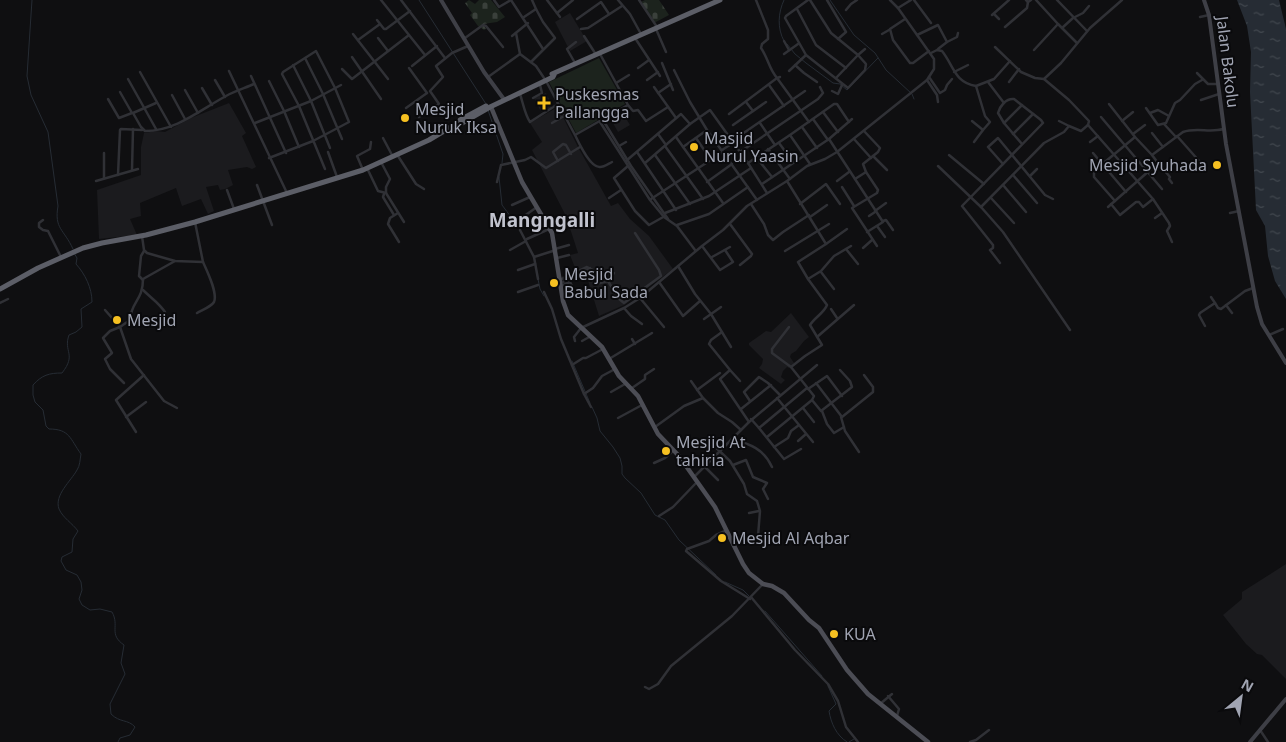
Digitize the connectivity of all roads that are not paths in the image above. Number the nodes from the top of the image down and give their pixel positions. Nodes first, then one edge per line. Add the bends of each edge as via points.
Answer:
1 (381, 0) edge
2 (401, 0) edge
3 (441, 0) edge
4 (494, 0) edge
5 (511, 0) edge
6 (532, 0) edge
7 (573, 0) edge
8 (618, 0) edge
9 (720, 0) edge
10 (756, 0) edge
11 (809, 0) edge
12 (827, 0) edge
13 (856, 0) edge
14 (890, 0) edge
15 (913, 0) edge
16 (1009, 0) edge
17 (1036, 0) edge
18 (1057, 0) edge
19 (1205, 0) edge
20 (549, 1) edge
21 (600, 1) edge
22 (641, 1) edge
23 (1028, 1) edge
24 (1120, 1) edge
25 (622, 6) junction
26 (1089, 6) dead end
27 (898, 8) junction
28 (536, 9) junction
29 (797, 9) junction
30 (846, 10) dead end
31 (410, 11) junction
32 (557, 13) junction
33 (609, 14) junction
34 (1208, 16) junction
35 (524, 17) junction
36 (560, 17) dead end
37 (1200, 17) dead end
38 (577, 18) dead end
39 (905, 18) junction
40 (1073, 18) junction
41 (999, 19) dead end
42 (377, 20) dead end
43 (398, 21) junction
44 (528, 23) junction
45 (931, 23) dead end
46 (380, 24) junction
47 (1058, 24) junction
48 (1005, 27) dead end
49 (657, 28) junction
50 (1062, 28) junction
51 (581, 29) dead end
52 (890, 29) junction
53 (1087, 31) junction
54 (516, 33) junction
55 (958, 33) dead end
56 (353, 34) dead end
57 (882, 34) dead end
58 (409, 35) junction
59 (642, 35) junction
60 (917, 35) junction
61 (512, 36) dead end
62 (584, 36) dead end
63 (378, 38) dead end
64 (465, 38) junction
65 (635, 38) junction
66 (838, 39) junction
67 (358, 40) junction
68 (784, 41) dead end
69 (576, 42) dead end
70 (947, 42) junction
71 (1077, 43) junction
72 (798, 44) junction
73 (469, 45) junction
74 (437, 46) junction
75 (502, 47) dead end
76 (995, 47) dead end
77 (543, 49) junction
78 (790, 49) junction
79 (865, 49) dead end
80 (937, 50) junction
81 (1034, 50) dead end
82 (388, 51) junction
83 (666, 52) dead end
84 (930, 52) junction
85 (520, 54) junction
86 (784, 54) dead end
87 (425, 55) junction
88 (598, 55) junction
89 (806, 55) junction
90 (858, 55) junction
91 (352, 57) dead end
92 (305, 58) junction
93 (446, 58) junction
94 (374, 60) junction
95 (649, 60) junction
96 (1010, 60) junction
97 (531, 62) junction
98 (662, 63) dead end
99 (797, 63) junction
100 (576, 65) junction
101 (968, 65) dead end
102 (293, 66) junction
103 (638, 68) dead end
104 (846, 68) junction
105 (342, 69) dead end
106 (1019, 69) junction
107 (362, 70) junction
108 (674, 70) dead end
109 (229, 71) dead end
110 (788, 71) dead end
111 (140, 72) dead end
112 (954, 72) junction
113 (1197, 73) dead end
114 (629, 75) dead end
115 (251, 76) dead end
116 (488, 77) junction
117 (779, 78) junction
118 (836, 78) junction
119 (128, 79) dead end
120 (388, 79) dead end
121 (545, 79) junction
122 (928, 79) junction
123 (952, 79) dead end
124 (1044, 79) junction
125 (215, 80) dead end
126 (647, 80) dead end
127 (1202, 80) junction
128 (269, 81) dead end
129 (817, 82) dead end
130 (988, 82) junction
131 (1008, 82) dead end
132 (616, 83) junction
133 (254, 84) junction
134 (539, 84) junction
135 (671, 84) junction
136 (1218, 84) junction
137 (341, 85) dead end
138 (769, 85) junction
139 (842, 86) junction
140 (976, 86) junction
141 (654, 87) dead end
142 (820, 87) dead end
143 (202, 88) dead end
144 (335, 88) junction
145 (185, 90) dead end
146 (239, 90) junction
147 (673, 90) dead end
148 (805, 91) dead end
149 (832, 91) dead end
150 (120, 92) dead end
151 (429, 92) junction
152 (658, 92) junction
153 (519, 93) junction
154 (323, 94) junction
155 (1219, 94) junction
156 (172, 95) dead end
157 (225, 97) junction
158 (503, 98) junction
159 (533, 98) dead end
160 (108, 99) dead end
161 (380, 99) dead end
162 (793, 100) junction
163 (1201, 100) dead end
164 (311, 101) junction
165 (746, 102) junction
166 (766, 102) dead end
167 (938, 102) dead end
168 (1004, 102) junction
169 (156, 103) junction
170 (558, 104) junction
171 (1109, 104) dead end
172 (212, 105) junction
173 (628, 105) junction
174 (1022, 105) junction
175 (299, 106) junction
176 (784, 106) junction
177 (488, 107) junction
178 (668, 107) junction
179 (146, 108) junction
180 (406, 108) dead end
181 (1146, 108) dead end
182 (801, 110) junction
183 (284, 111) junction
184 (753, 111) junction
185 (823, 112) junction
186 (1133, 112) dead end
187 (132, 113) junction
188 (198, 113) junction
189 (1150, 113) junction
190 (729, 114) dead end
191 (1033, 114) junction
192 (564, 116) junction
193 (1169, 116) junction
194 (270, 117) junction
195 (419, 117) dead end
196 (700, 117) junction
197 (1101, 117) dead end
198 (676, 118) junction
199 (185, 119) junction
200 (813, 119) junction
201 (602, 121) junction
202 (972, 121) dead end
203 (1059, 121) dead end
204 (1122, 121) junction
205 (809, 122) junction
206 (255, 123) junction
207 (552, 123) dead end
208 (760, 123) junction
209 (1004, 123) junction
210 (690, 124) junction
211 (1164, 124) junction
212 (733, 125) dead end
213 (1088, 125) junction
214 (1145, 125) dead end
215 (172, 126) junction
216 (1069, 126) junction
217 (802, 127) junction
218 (338, 128) junction
219 (133, 129) junction
220 (156, 129) junction
221 (1223, 129) junction
222 (143, 130) junction
223 (707, 130) junction
224 (982, 130) junction
225 (864, 131) junction
226 (609, 132) junction
227 (838, 132) junction
228 (1152, 133) dead end
229 (658, 134) junction
230 (768, 134) junction
231 (1013, 134) junction
232 (575, 135) junction
233 (790, 135) junction
234 (325, 136) junction
235 (1098, 136) junction
236 (1134, 136) junction
237 (1177, 136) junction
238 (676, 137) junction
239 (384, 138) dead end
240 (696, 138) junction
241 (854, 139) junction
242 (342, 140) dead end
243 (828, 140) junction
244 (313, 141) junction
245 (371, 142) dead end
246 (626, 142) dead end
247 (733, 142) junction
248 (974, 142) dead end
249 (1090, 142) dead end
250 (779, 143) junction
251 (1022, 144) junction
252 (775, 145) junction
253 (1124, 145) junction
254 (619, 146) junction
255 (666, 146) junction
256 (299, 147) junction
257 (580, 147) junction
258 (683, 147) junction
259 (1163, 147) junction
260 (330, 148) dead end
261 (816, 148) junction
262 (768, 149) junction
263 (723, 151) junction
264 (328, 152) dead end
265 (637, 152) junction
266 (740, 152) junction
267 (837, 152) junction
268 (104, 153) dead end
269 (286, 153) junction
270 (1093, 153) dead end
271 (572, 154) junction
272 (655, 154) junction
273 (1013, 154) junction
274 (1113, 154) junction
275 (395, 155) junction
276 (949, 155) dead end
277 (804, 156) junction
278 (1152, 156) junction
279 (756, 157) junction
280 (872, 157) junction
281 (269, 158) junction
282 (711, 160) junction
283 (627, 161) junction
284 (381, 162) junction
285 (558, 162) junction
286 (612, 162) dead end
287 (793, 162) junction
288 (1200, 162) dead end
289 (514, 163) junction
290 (645, 163) junction
291 (748, 163) junction
292 (1158, 163) junction
293 (732, 164) junction
294 (810, 164) junction
295 (1003, 164) junction
296 (1022, 165) junction
297 (1102, 165) junction
298 (629, 166) junction
299 (938, 166) dead end
300 (698, 168) junction
301 (751, 168) junction
302 (324, 169) dead end
303 (365, 169) junction
304 (1037, 169) dead end
305 (138, 170) dead end
306 (783, 170) junction
307 (888, 170) dead end
308 (132, 171) junction
309 (849, 172) junction
310 (866, 172) junction
311 (1147, 173) junction
312 (118, 175) junction
313 (740, 175) junction
314 (1012, 175) junction
315 (687, 176) junction
316 (1030, 176) junction
317 (104, 178) junction
318 (338, 178) junction
319 (772, 178) junction
320 (790, 179) junction
321 (855, 179) junction
322 (96, 181) dead end
323 (787, 181) junction
324 (837, 181) dead end
325 (1138, 181) junction
326 (497, 182) dead end
327 (707, 182) junction
328 (1172, 182) dead end
329 (676, 183) junction
330 (762, 184) junction
331 (984, 184) junction
332 (257, 185) dead end
333 (1002, 185) junction
334 (748, 187) junction
335 (842, 187) dead end
336 (424, 189) dead end
337 (1162, 189) dead end
338 (227, 190) dead end
339 (621, 190) junction
340 (664, 191) junction
341 (1126, 192) junction
342 (385, 193) junction
343 (715, 193) junction
344 (768, 193) junction
345 (287, 194) junction
346 (530, 197) junction
347 (868, 197) junction
348 (971, 197) junction
349 (609, 198) dead end
350 (991, 198) junction
351 (651, 199) junction
352 (1052, 199) dead end
353 (1153, 199) junction
354 (703, 200) junction
355 (757, 200) junction
356 (1115, 200) junction
357 (264, 201) junction
358 (723, 203) junction
359 (886, 203) dead end
360 (1037, 203) dead end
361 (690, 204) junction
362 (751, 204) junction
363 (800, 204) junction
364 (840, 204) dead end
365 (1111, 204) junction
366 (512, 205) dead end
367 (827, 205) dead end
368 (854, 206) junction
369 (537, 207) junction
370 (1108, 207) dead end
371 (981, 208) junction
372 (235, 210) junction
373 (676, 210) junction
374 (875, 211) junction
375 (1026, 212) dead end
376 (1237, 212) junction
377 (398, 213) junction
378 (1162, 213) junction
379 (1230, 213) dead end
380 (394, 215) junction
381 (665, 216) junction
382 (809, 216) junction
383 (868, 216) dead end
384 (1155, 218) dead end
385 (520, 219) dead end
386 (43, 220) dead end
387 (195, 222) junction
388 (404, 222) dead end
389 (554, 222) dead end
390 (883, 222) junction
391 (1014, 223) dead end
392 (730, 224) junction
393 (829, 224) dead end
394 (272, 225) dead end
395 (549, 226) junction
396 (677, 226) junction
397 (877, 226) junction
398 (847, 229) dead end
399 (520, 230) dead end
400 (894, 230) dead end
401 (818, 231) junction
402 (867, 232) junction
403 (635, 233) dead end
404 (142, 236) junction
405 (885, 237) dead end
406 (526, 240) junction
407 (872, 240) junction
408 (399, 242) dead end
409 (1172, 242) dead end
410 (826, 244) junction
411 (569, 245) dead end
412 (702, 246) junction
413 (851, 246) dead end
414 (877, 246) dead end
415 (730, 247) dead end
416 (863, 248) dead end
417 (556, 249) junction
418 (846, 249) junction
419 (510, 250) dead end
420 (696, 250) junction
421 (725, 250) junction
422 (144, 251) junction
423 (785, 251) dead end
424 (569, 255) dead end
425 (61, 257) junction
426 (534, 257) junction
427 (557, 258) junction
428 (711, 258) junction
429 (176, 261) junction
430 (203, 262) junction
431 (1000, 263) dead end
432 (535, 264) junction
433 (858, 264) dead end
434 (740, 265) dead end
435 (678, 266) junction
436 (518, 270) dead end
437 (821, 272) junction
438 (614, 273) dead end
439 (538, 279) dead end
440 (808, 279) junction
441 (143, 280) junction
442 (608, 281) junction
443 (562, 282) junction
444 (659, 282) junction
445 (538, 285) dead end
446 (0, 289) edge
447 (834, 289) dead end
448 (1251, 289) junction
449 (143, 290) junction
450 (518, 292) dead end
451 (544, 292) dead end
452 (576, 294) dead end
453 (1211, 297) dead end
454 (640, 298) junction
455 (8, 299) dead end
456 (700, 301) junction
457 (0, 303) edge
458 (1215, 303) junction
459 (854, 305) dead end
460 (1226, 305) junction
461 (721, 307) dead end
462 (624, 308) junction
463 (831, 309) dead end
464 (105, 310) dead end
465 (165, 312) dead end
466 (1232, 313) dead end
467 (197, 314) dead end
468 (711, 314) junction
469 (838, 318) junction
470 (704, 319) dead end
471 (642, 324) dead end
472 (1205, 326) dead end
473 (120, 327) junction
474 (664, 327) dead end
475 (789, 327) dead end
476 (581, 328) junction
477 (1283, 329) dead end
478 (1070, 330) dead end
479 (722, 332) junction
480 (652, 333) dead end
481 (1269, 335) junction
482 (591, 336) junction
483 (817, 337) junction
484 (103, 338) junction
485 (98, 339) dead end
486 (632, 339) dead end
487 (575, 341) dead end
488 (582, 341) dead end
489 (635, 344) junction
490 (731, 347) dead end
491 (603, 349) junction
492 (609, 359) junction
493 (1286, 363) edge
494 (573, 365) junction
495 (817, 365) dead end
496 (791, 368) junction
497 (615, 369) junction
498 (654, 369) dead end
499 (730, 370) junction
500 (840, 370) dead end
501 (720, 373) dead end
502 (144, 375) junction
503 (864, 375) dead end
504 (800, 378) junction
505 (691, 381) dead end
506 (740, 381) dead end
507 (124, 383) dead end
508 (816, 383) junction
509 (625, 384) junction
510 (770, 385) junction
511 (631, 389) junction
512 (808, 389) junction
513 (697, 390) junction
514 (611, 392) dead end
515 (585, 393) junction
516 (842, 396) junction
517 (778, 397) junction
518 (703, 398) junction
519 (812, 400) junction
520 (750, 401) junction
521 (146, 402) dead end
522 (832, 404) junction
523 (643, 405) junction
524 (592, 407) dead end
525 (784, 407) junction
526 (177, 408) dead end
527 (803, 408) junction
528 (740, 410) junction
529 (822, 411) junction
530 (792, 416) junction
531 (841, 417) junction
532 (126, 418) junction
533 (618, 418) dead end
534 (750, 420) junction
535 (814, 422) dead end
536 (799, 425) junction
537 (655, 427) junction
538 (844, 427) junction
539 (759, 428) junction
540 (741, 430) junction
541 (136, 432) dead end
542 (806, 434) junction
543 (767, 437) junction
544 (732, 439) junction
545 (709, 441) dead end
546 (798, 441) dead end
547 (813, 442) dead end
548 (774, 447) junction
549 (802, 449) dead end
550 (674, 450) junction
551 (721, 451) junction
552 (859, 452) dead end
553 (654, 463) dead end
554 (733, 465) junction
555 (772, 466) dead end
556 (705, 467) junction
557 (695, 480) junction
558 (718, 480) dead end
559 (768, 499) dead end
560 (760, 511) junction
561 (749, 513) dead end
562 (659, 516) dead end
563 (727, 530) junction
564 (766, 542) dead end
565 (763, 584) junction
566 (750, 598) junction
567 (645, 687) dead end
568 (892, 694) dead end
569 (888, 696) junction
570 (1286, 700) edge
571 (879, 705) junction
572 (896, 718) junction
573 (989, 730) dead end
574 (1260, 730) junction
575 (858, 742) edge
576 (928, 742) edge
577 (970, 742) edge
578 (1250, 742) edge
579 (1268, 742) edge

1 - 43 street
2 - 31 street
3 - 64 main road
4 - 5 street via 499,7
5 - 35 street
6 - 28 street
7 - 32 street
8 - 25 street
9 - 49 highway
10 - 117 street via 768,30 768,40 761,48 769,67
11 - 29 street
11 - 66 street via 828,30
12 - 66 street via 846,32
13 - 30 street
14 - 27 street
15 - 27 street
15 - 45 street
16 - 41 street via 993,15
17 - 47 street
18 - 40 street
19 - 34 main road, Jalan Bakolu
20 - 32 street
21 - 33 street
21 - 38 street
22 - 49 street
23 - 48 street via 1027,8
24 - 53 street
25 - 33 street
25 - 59 street
26 - 40 street
27 - 39 street
28 - 35 street
28 - 77 street via 555,38
29 - 72 street via 785,17
29 - 104 street via 815,43
31 - 43 street
31 - 74 street
32 - 36 street
33 - 51 street
34 - 37 street
34 - 136 main road, Jalan Bakolu
35 - 44 street
39 - 52 street
39 - 60 street
40 - 50 street
40 - 53 street
42 - 46 street
43 - 46 street via 385,30
43 - 58 street
44 - 54 street
44 - 77 street
46 - 67 street
47 - 50 street
47 - 81 street
49 - 59 highway
49 - 83 street
50 - 71 street
52 - 57 street
52 - 84 street via 893,40 910,63
53 - 71 street
54 - 61 street
54 - 85 street
55 - 70 street
56 - 67 street
58 - 82 street
58 - 87 street
59 - 65 highway
60 - 70 street via 938,25
60 - 84 street
62 - 88 street
63 - 82 street
64 - 73 main road
64 - 75 street via 483,25
65 - 88 highway
65 - 95 street
66 - 90 street
67 - 94 street
68 - 78 street
69 - 100 street via 567,50
70 - 80 street
71 - 124 street
72 - 78 street
72 - 89 street
73 - 93 street
73 - 116 main road
74 - 87 street
74 - 93 street
76 - 96 street
77 - 97 street
78 - 86 street
79 - 90 street
80 - 84 street
80 - 112 street via 943,52
82 - 94 street
84 - 122 street via 935,65
85 - 97 street
85 - 116 street
87 - 151 street via 410,67
88 - 100 highway
88 - 132 street
89 - 99 street
89 - 118 street
90 - 104 street
90 - 139 street via 865,61 866,69 849,88
91 - 107 street
92 - 102 street
92 - 144 street via 316,51
92 - 154 street
93 - 151 street via 436,66 443,78
94 - 107 street
94 - 120 street
95 - 103 street
95 - 126 street via 659,74
96 - 106 street
96 - 130 street via 999,75
97 - 121 street
98 - 135 street
99 - 110 street
99 - 129 street
100 - 121 highway
101 - 112 street
102 - 164 street
102 - 175 street via 282,74
104 - 118 street
105 - 107 street via 351,79
106 - 124 street via 1029,76
106 - 131 street
107 - 161 street
108 - 196 street
109 - 146 street
111 - 169 street
112 - 140 street via 964,83
113 - 127 street
114 - 132 street
115 - 133 street
116 - 158 main road
117 - 138 street
117 - 162 street
118 - 139 street
119 - 179 street
121 - 134 highway
121 - 158 highway
121 - 170 street
122 - 123 street via 940,93
122 - 167 street
122 - 225 street
124 - 213 street via 1071,102 1089,121
125 - 157 street
127 - 136 street
127 - 193 street via 1175,103
128 - 183 street
130 - 140 street
130 - 168 street
132 - 173 street
133 - 146 street
133 - 194 street
134 - 153 highway
134 - 159 street via 542,93
135 - 147 street
135 - 152 street
136 - 155 main road, Jalan Bakolu
137 - 144 street
138 - 165 street
138 - 176 street
139 - 149 street via 838,94
140 - 224 street via 990,122
141 - 152 street
142 - 182 street via 823,94
143 - 172 street
144 - 154 street
144 - 218 street via 349,121
145 - 188 street
146 - 157 street
146 - 206 street
148 - 162 street
150 - 187 street
151 - 180 street
151 - 195 street via 439,104
152 - 178 street
153 - 170 street via 530,122
153 - 177 highway
154 - 164 street
154 - 218 street
155 - 163 street
155 - 221 main road, Jalan Bakolu
156 - 199 street
157 - 172 street
158 - 177 highway
160 - 187 street via 120,118
162 - 176 street
162 - 182 street
164 - 175 street
164 - 234 street
165 - 184 street
165 - 190 street
166 - 184 street
168 - 174 street via 1012,98
168 - 209 street via 998,113
169 - 179 street
169 - 215 street
170 - 192 street
171 - 204 street
172 - 188 street
173 - 178 street via 633,111 638,110 646,121
173 - 201 street
174 - 191 street
174 - 209 street
175 - 183 street
175 - 244 street
176 - 208 street
177 - 275 highway
177 - 289 main road
178 - 198 street
179 - 187 street
179 - 220 street
181 - 189 street
182 - 205 street
182 - 230 street
183 - 194 street
183 - 256 street
184 - 212 street
185 - 200 street
185 - 227 street
185 - 227 street via 837,104 850,120
186 - 204 street
187 - 222 street
188 - 199 street
189 - 193 street via 1158,110
189 - 211 street via 1158,125
191 - 231 street
191 - 251 street via 1043,123
192 - 207 street
192 - 232 street
193 - 211 street
194 - 206 street
194 - 269 street
196 - 210 street
196 - 223 street
196 - 247 street via 710,110
197 - 253 street
198 - 210 street via 682,114
198 - 229 street
199 - 215 street
200 - 205 street
200 - 243 street
201 - 226 street
201 - 232 street
202 - 224 street
203 - 216 street
204 - 236 street
205 - 217 street
206 - 281 street
208 - 230 street
208 - 247 street
209 - 231 street
210 - 238 street
211 - 237 street
213 - 216 street via 1081,131
213 - 235 street
214 - 236 street
215 - 220 street
216 - 296 street via 1044,143
217 - 233 street
217 - 261 street
218 - 234 street
218 - 242 street
219 - 222 street
219 - 308 street
219 - 312 street via 120,130
220 - 222 street
221 - 237 street via 1188,130
221 - 376 main road, Jalan Bakolu
223 - 240 street
223 - 263 street
224 - 248 street
225 - 241 street
225 - 280 street via 880,147
226 - 254 street
226 - 283 street
227 - 243 street
228 - 259 street
229 - 255 street
229 - 265 street
230 - 252 street
230 - 266 street
231 - 251 street
232 - 257 street
233 - 250 street
233 - 277 street
234 - 244 street
234 - 260 street
235 - 249 street
235 - 274 street
236 - 253 street
236 - 278 street
237 - 259 street
237 - 288 street
238 - 255 street
238 - 258 street
239 - 275 street
240 - 258 street
240 - 282 street
241 - 267 street
241 - 280 street
243 - 261 street
243 - 267 street
244 - 256 street
244 - 302 street
245 - 303 street via 370,149 357,156
246 - 254 street
247 - 263 street
247 - 266 street
250 - 252 street
250 - 287 street
251 - 273 street
252 - 262 street
253 - 274 street
253 - 311 street
254 - 283 street
255 - 272 street
255 - 315 street
256 - 269 street
257 - 271 street
257 - 286 street via 597,167
258 - 300 street
259 - 278 street
261 - 277 street
262 - 279 street
262 - 306 street
263 - 282 street
263 - 293 street
264 - 318 street
265 - 283 street
265 - 290 street
266 - 291 street
267 - 294 street
267 - 309 street
268 - 317 street
269 - 281 street
270 - 297 street
271 - 285 street
271 - 285 street via 563,144 553,153
272 - 290 street
272 - 329 street
273 - 295 street
273 - 295 street via 999,138 988,146
273 - 296 street
274 - 297 street
274 - 325 street
275 - 284 highway
275 - 336 street via 416,184
276 - 331 street
277 - 287 street
277 - 294 street
278 - 292 street
279 - 291 street
279 - 319 street
280 - 307 street
280 - 310 street via 863,164
281 - 345 street
282 - 300 street
283 - 298 street
284 - 303 highway
284 - 342 street via 390,179
285 - 289 street via 546,168 532,157
287 - 306 street
289 - 326 street via 502,165
289 - 346 main road
290 - 340 street
291 - 301 street
292 - 311 street
292 - 328 street
293 - 313 street
293 - 327 street
294 - 320 street
295 - 331 street
296 - 314 street
296 - 316 street
297 - 341 street
297 - 356 street via 1093,175
298 - 339 street via 614,177
298 - 351 street
299 - 348 street
300 - 315 street
300 - 327 street
301 - 313 street
301 - 330 street
303 - 318 highway
303 - 342 street via 378,191
304 - 316 street
305 - 308 street
306 - 319 street
306 - 320 street
308 - 312 street
309 - 321 street
309 - 324 street
310 - 321 street
310 - 347 street via 878,190
311 - 325 street
311 - 337 street
312 - 317 street
313 - 334 street
313 - 343 street
314 - 333 street
314 - 360 street
315 - 329 street
315 - 354 street
316 - 352 street
317 - 322 street
318 - 345 highway
319 - 330 street
320 - 323 street
321 - 347 street
323 - 344 street
323 - 363 street
325 - 341 street
325 - 353 street
327 - 343 street
329 - 340 street
329 - 361 street
330 - 344 street
331 - 348 street
332 - 357 street
333 - 350 street
333 - 375 street
334 - 355 street
334 - 358 street
335 - 368 street
338 - 372 street
339 - 349 street
339 - 381 street via 649,225
340 - 351 street
340 - 373 street
341 - 356 street
342 - 377 street
342 - 380 street via 383,197
343 - 354 street
343 - 358 street
344 - 355 street
345 - 357 highway
346 - 366 street
346 - 369 main road
347 - 368 street
347 - 374 street
348 - 371 street
348 - 431 street via 962,207 992,245 990,250
350 - 371 street
350 - 391 street
351 - 381 street
353 - 365 street via 1143,207 1136,202 1120,214
353 - 378 street
354 - 361 street
355 - 362 street
356 - 365 street
357 - 372 highway
357 - 394 street
358 - 396 street via 709,214
359 - 374 street
361 - 373 street
362 - 382 street via 773,240
362 - 392 street
363 - 364 street via 826,184
363 - 382 street
365 - 370 street
367 - 382 street
368 - 402 street via 853,212
369 - 385 street
369 - 395 main road
371 - 478 street via 1007,237
372 - 387 highway
373 - 381 street
374 - 383 street
374 - 390 street
376 - 379 street
376 - 448 main road, Jalan Bakolu
377 - 380 street
377 - 388 street
378 - 384 street
378 - 409 street via 1170,225 1167,231
380 - 408 street via 388,224
381 - 396 street
382 - 401 street
386 - 425 street via 40,228 48,231
387 - 404 highway
387 - 430 street
389 - 395 street
390 - 397 street
390 - 400 street via 886,220
392 - 412 street
392 - 434 street via 752,254
393 - 401 street
395 - 406 street
395 - 417 main road
396 - 420 street
397 - 402 street
397 - 405 street
398 - 410 street
399 - 406 street
401 - 410 street
401 - 423 street
402 - 407 street
403 - 442 street via 661,276 624,303
404 - 422 street
404 - 425 highway via 82,248
406 - 419 street
406 - 426 street
407 - 414 street
407 - 416 street
410 - 440 street via 798,262
411 - 417 street
412 - 420 street
412 - 428 street
413 - 418 street
415 - 421 street
417 - 426 street
417 - 427 main road
418 - 433 street
418 - 437 street via 834,256
420 - 435 street
421 - 428 street
421 - 428 street via 733,261 721,270
422 - 429 street
422 - 441 street via 139,276
424 - 427 street
425 - 446 highway
426 - 432 street
427 - 443 main road
429 - 430 street
429 - 441 street
430 - 467 street via 214,289 214,300
432 - 436 street
432 - 439 street
435 - 444 street
435 - 456 street
437 - 440 street
437 - 447 street
438 - 442 street
440 - 483 street via 827,305 810,325
441 - 449 street
442 - 443 street via 595,283 589,268
443 - 452 street via 571,282
443 - 476 main road via 566,311
444 - 454 street
444 - 456 street via 683,316
445 - 450 street
448 - 460 street
448 - 481 main road, Jalan Bakolu via 1260,319
449 - 465 street
449 - 473 street via 130,311 130,320
451 - 494 street
453 - 458 street
454 - 462 street
454 - 474 street
455 - 457 street
456 - 468 street
458 - 460 street via 1218,309
458 - 472 street via 1200,314
459 - 469 street
460 - 466 street
461 - 468 street
462 - 471 street
462 - 476 street
463 - 469 street
464 - 473 street
468 - 470 street
468 - 479 street
469 - 483 street
473 - 484 street
473 - 502 street via 130,357
475 - 496 street via 771,351
476 - 482 main road
476 - 487 street via 574,337
477 - 481 street
479 - 490 street
479 - 499 street via 710,344
480 - 489 street
481 - 493 main road, Jalan Bakolu
482 - 488 street
482 - 491 main road
483 - 496 street via 821,346
484 - 485 street
484 - 507 street via 112,353 105,359
486 - 489 street
489 - 492 street
491 - 492 main road
491 - 494 street
492 - 497 main road
494 - 515 street
495 - 504 street
496 - 504 street
497 - 509 main road
497 - 515 street via 602,376
498 - 511 street
499 - 506 street
499 - 528 street via 720,379
500 - 516 street via 852,386
501 - 513 street
502 - 526 street via 164,401
502 - 532 street via 116,400
503 - 531 street via 873,392
504 - 512 street
504 - 517 street
505 - 513 street
508 - 512 street
508 - 516 street via 827,376
508 - 522 street
509 - 511 main road
509 - 514 street
510 - 517 street
510 - 520 street
510 - 520 street via 758,377 744,392
511 - 523 main road
512 - 519 street via 814,397
512 - 525 street
513 - 518 street
515 - 524 street
516 - 522 street
517 - 525 street
517 - 534 street
518 - 537 street via 684,406
518 - 540 street
519 - 527 street
519 - 529 street
520 - 528 street
521 - 532 street
522 - 529 street
522 - 531 street
523 - 533 street
523 - 537 main road
525 - 530 street
525 - 539 street
527 - 530 street
527 - 535 street
528 - 534 street
529 - 538 street via 834,433
530 - 536 street
530 - 543 street
531 - 538 street
532 - 541 street
534 - 539 street
534 - 540 street
536 - 542 street
536 - 548 street
537 - 550 main road
538 - 552 street
539 - 543 street
540 - 544 street
542 - 546 street
542 - 547 street
543 - 548 street
544 - 551 street
544 - 555 street via 754,446
545 - 551 street
548 - 549 street via 784,459
550 - 553 street
550 - 557 main road
551 - 554 street
551 - 556 street
554 - 559 street via 746,460 753,477 767,483 763,489
554 - 560 street via 747,494 757,501
556 - 557 street
556 - 558 street
557 - 562 street via 673,507
557 - 563 main road
560 - 561 street
560 - 564 street via 758,536
563 - 565 main road via 742,564
563 - 566 street via 686,549 686,552 721,581
565 - 566 street
565 - 571 main road via 780,590 819,628 852,676
566 - 567 street via 668,669 656,686
566 - 575 street via 828,684 846,727
568 - 569 street
569 - 571 street
569 - 572 street via 899,710
570 - 574 main road
571 - 572 main road
572 - 576 main road
573 - 577 street
574 - 578 main road
574 - 579 street

